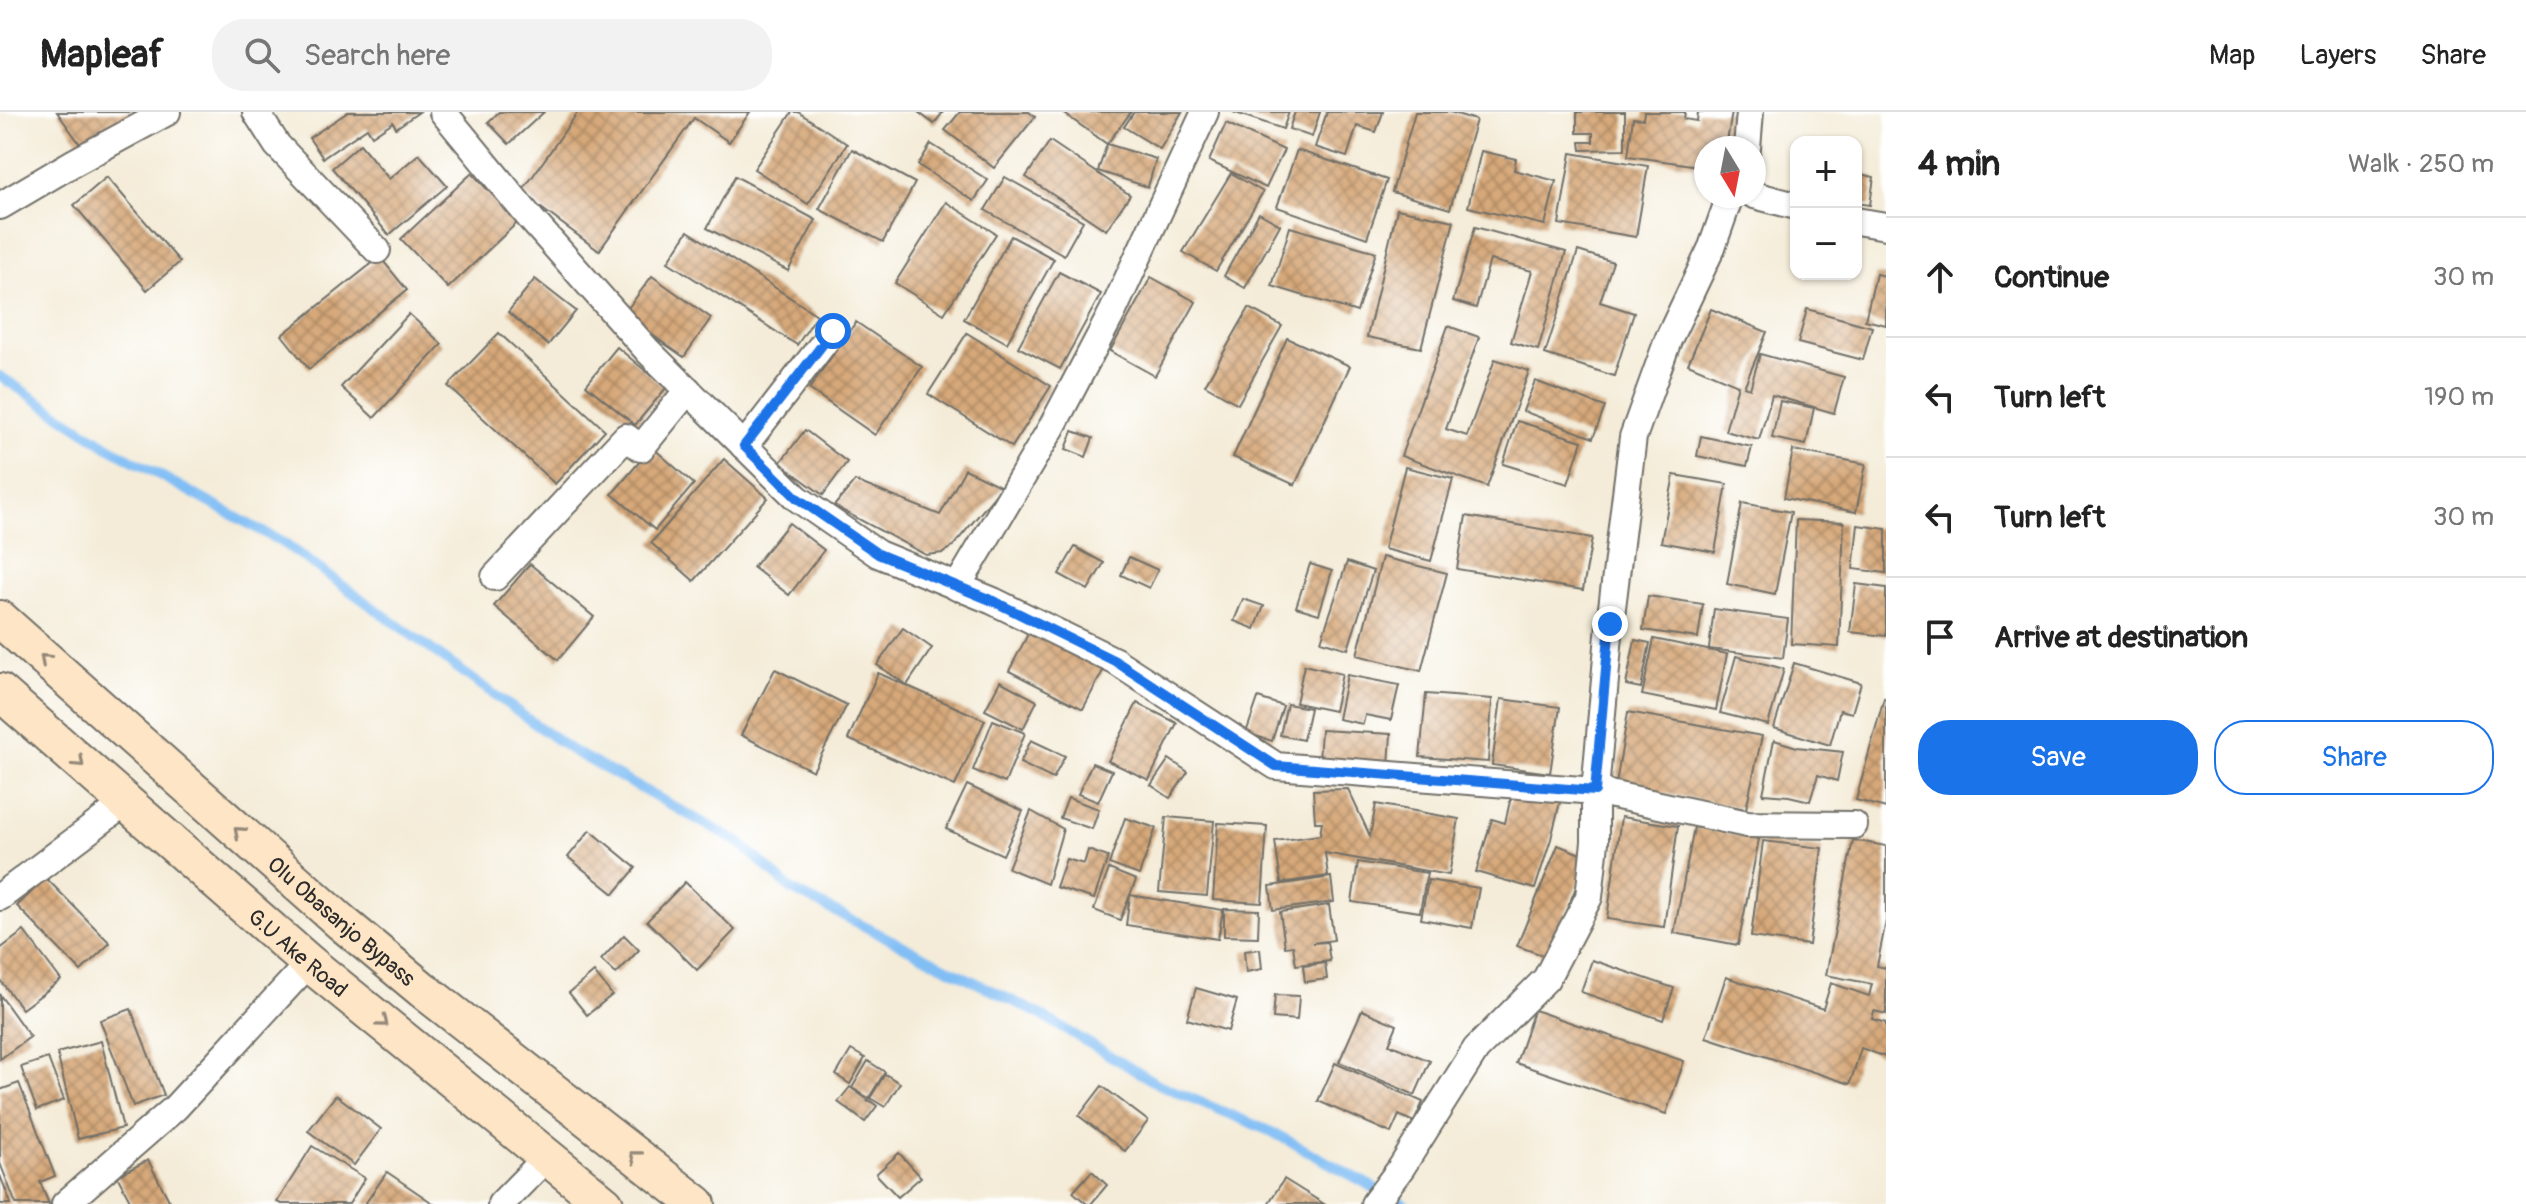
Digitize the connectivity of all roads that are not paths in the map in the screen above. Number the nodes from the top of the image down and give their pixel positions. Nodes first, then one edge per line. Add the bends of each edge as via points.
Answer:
1 (167, 112) edge
2 (256, 112) edge
3 (443, 112) edge
4 (1205, 112) edge
5 (1750, 112) edge
6 (1748, 136) edge
7 (1766, 198) edge
8 (1790, 204) edge
9 (0, 206) edge
10 (1726, 208) edge
11 (1862, 222) edge
12 (1886, 226) edge
13 (377, 250) dead end
14 (833, 331) dead end
15 (688, 390) junction
16 (744, 446) junction
17 (495, 577) dead end
18 (957, 587) junction
19 (0, 619) edge
20 (0, 692) edge
21 (1595, 791) junction
22 (125, 803) junction
23 (1854, 825) dead end
24 (0, 897) edge
25 (309, 963) junction
26 (546, 1158) junction
27 (65, 1204) edge
28 (501, 1204) edge
29 (605, 1204) edge
30 (697, 1204) edge
31 (1374, 1204) edge

1 - 9 street
2 - 13 street via 277,145
3 - 15 street via 531,219
4 - 18 street via 1113,311
5 - 6 street
7 - 8 street
10 - 21 street via 1633,437
11 - 12 street
14 - 16 street
15 - 16 street
15 - 17 street via 641,448 626,437
16 - 18 street via 797,498 878,554
18 - 21 street via 1115,661 1276,766
30 -> 19 main road, Olu Obasanjo Bypass via 353,932
20 -> 22 main road, G.U Ake Road
21 - 23 street via 1747,824
21 - 31 street via 1589,897 1546,979 1476,1049
22 - 24 street
22 - 25 main road, G.U Ake Road
25 -> 26 main road, G.U Ake Road
25 - 27 street via 175,1108
26 - 28 street
26 - 29 main road, G.U Ake Road

